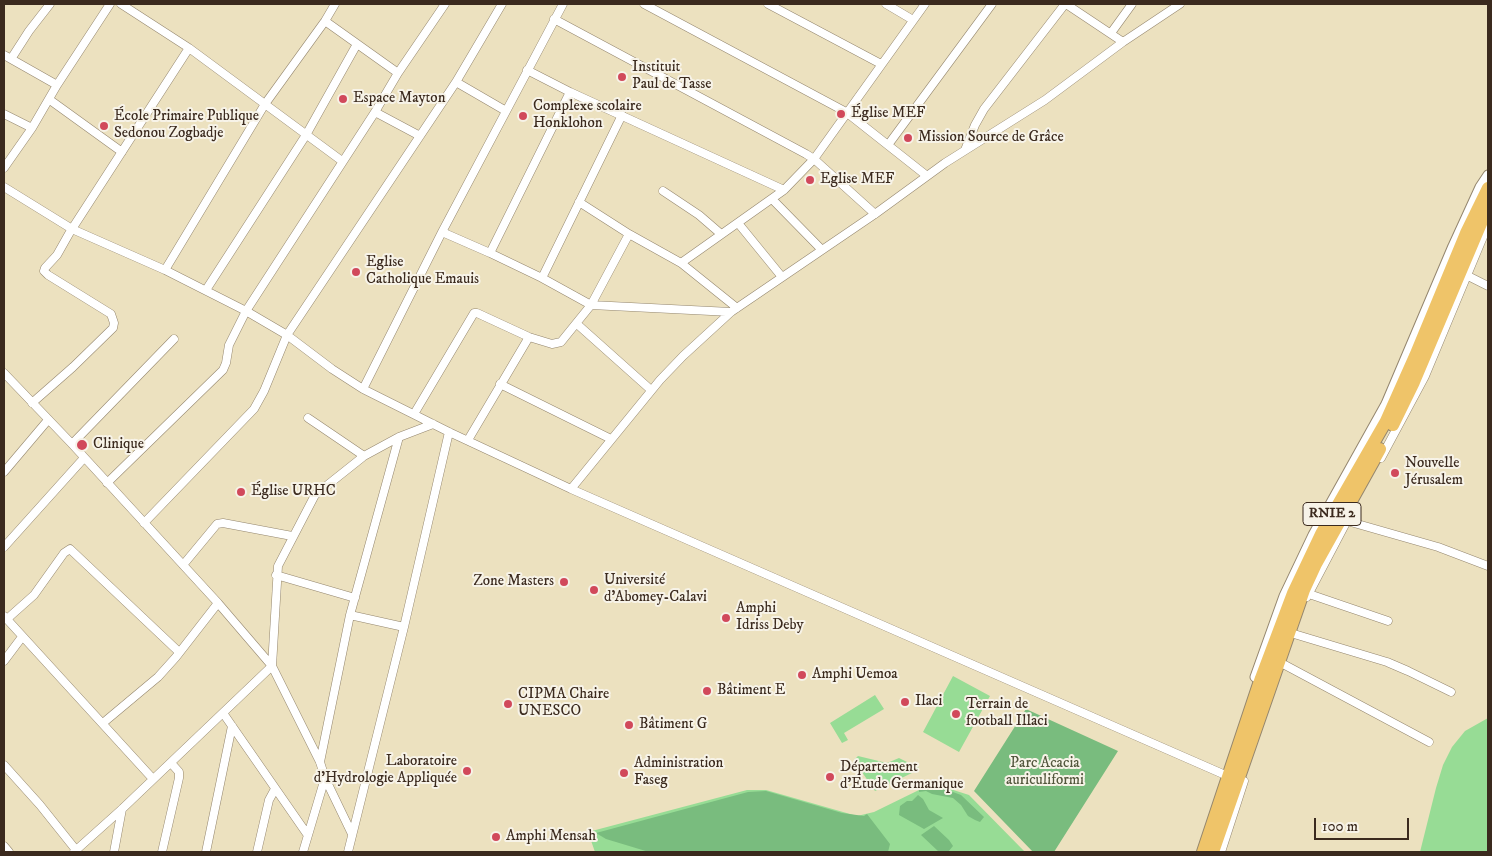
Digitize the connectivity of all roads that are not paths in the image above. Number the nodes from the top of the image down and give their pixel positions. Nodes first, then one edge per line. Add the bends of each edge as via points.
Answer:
1 (50, 4) edge
2 (110, 4) edge
3 (121, 4) edge
4 (334, 4) edge
5 (444, 4) edge
6 (502, 4) edge
7 (562, 4) edge
8 (644, 4) edge
9 (768, 4) edge
10 (886, 4) edge
11 (925, 4) edge
12 (992, 4) edge
13 (1065, 4) edge
14 (1132, 4) edge
15 (1180, 4) edge
16 (554, 19) junction
17 (913, 20) junction
18 (324, 21) junction
19 (1111, 33) junction
20 (1123, 42) junction
21 (357, 44) junction
22 (189, 48) junction
23 (7, 57) edge
24 (881, 64) junction
25 (527, 70) junction
26 (398, 72) junction
27 (456, 82) junction
28 (57, 85) junction
29 (570, 92) junction
30 (50, 100) junction
31 (265, 104) junction
32 (506, 111) junction
33 (375, 112) junction
34 (846, 112) junction
35 (4, 114) edge
36 (622, 115) junction
37 (32, 128) junction
38 (306, 135) junction
39 (420, 136) junction
40 (888, 146) junction
41 (965, 150) junction
42 (122, 152) junction
43 (814, 159) junction
44 (342, 162) junction
45 (4, 168) edge
46 (1488, 175) edge
47 (926, 176) junction
48 (4, 186) edge
49 (1488, 188) edge
50 (663, 190) dead end
51 (784, 190) junction
52 (772, 199) junction
53 (579, 202) junction
54 (1488, 207) edge
55 (875, 214) junction
56 (738, 223) junction
57 (1488, 225) edge
58 (72, 229) junction
59 (442, 232) junction
60 (629, 234) junction
61 (722, 234) junction
62 (822, 250) junction
63 (490, 253) junction
64 (681, 263) junction
65 (165, 270) junction
66 (1466, 275) junction
67 (782, 277) junction
68 (542, 278) junction
69 (1488, 286) edge
70 (206, 290) junction
71 (591, 305) junction
72 (246, 310) junction
73 (734, 310) junction
74 (577, 324) junction
75 (287, 335) junction
76 (529, 337) junction
77 (174, 339) dead end
78 (5, 376) edge
79 (500, 384) junction
80 (363, 389) junction
81 (651, 390) junction
82 (32, 403) junction
83 (414, 414) junction
84 (308, 418) dead end
85 (48, 420) junction
86 (433, 424) junction
87 (449, 432) junction
88 (399, 437) junction
89 (611, 439) junction
90 (468, 440) junction
91 (72, 444) junction
92 (364, 456) junction
93 (84, 458) junction
94 (4, 472) edge
95 (107, 483) junction
96 (571, 489) junction
97 (1347, 521) junction
98 (144, 523) junction
99 (292, 536) junction
100 (4, 548) edge
101 (183, 565) junction
102 (1488, 566) edge
103 (276, 575) junction
104 (1309, 594) junction
105 (355, 598) junction
106 (218, 603) junction
107 (350, 615) junction
108 (5, 618) edge
109 (1388, 621) dead end
110 (404, 627) junction
111 (1294, 634) junction
112 (22, 637) junction
113 (179, 652) junction
114 (4, 661) edge
115 (1283, 664) junction
116 (272, 666) junction
117 (1451, 692) dead end
118 (223, 714) junction
119 (103, 723) junction
120 (232, 726) junction
121 (1429, 742) dead end
122 (171, 762) junction
123 (320, 762) junction
124 (4, 765) edge
125 (1223, 774) junction
126 (325, 778) junction
127 (153, 779) junction
128 (275, 790) junction
129 (122, 809) junction
130 (307, 834) junction
131 (352, 834) junction
132 (4, 846) edge
133 (75, 851) edge
134 (9, 852) edge
135 (114, 852) edge
136 (162, 852) edge
137 (206, 852) edge
138 (257, 852) edge
139 (302, 852) edge
140 (348, 852) edge
141 (1197, 852) edge
142 (1203, 852) edge
143 (1213, 852) edge
144 (1220, 852) edge

1 - 23 street
2 - 28 street
3 - 22 street
4 - 18 street
5 - 26 street
6 - 27 street
7 - 16 street
8 - 34 street
9 - 24 street
10 - 17 street
11 - 17 street
12 - 40 street
13 - 19 street
13 - 41 street via 984,109
14 - 19 street
15 - 20 street
16 - 25 street
16 - 43 street
17 - 24 street
18 - 21 street
18 - 31 street
19 - 20 street
20 - 41 street via 1045,100
21 - 26 street
21 - 38 street
22 - 31 street
22 - 42 street
23 - 28 street
24 - 34 street
25 - 29 street
25 - 32 street
26 - 33 street
27 - 32 street
27 - 39 street
28 - 30 street
29 - 36 street
29 - 63 street
30 - 37 street
30 - 42 street
31 - 38 street
31 - 65 street
32 - 59 street
33 - 39 street
33 - 44 street
34 - 40 street
34 - 43 street
35 - 37 street
36 - 51 street
36 - 53 street
37 - 45 street
38 - 44 street
38 - 70 street
39 - 75 street
40 - 47 street
41 - 47 street
42 - 58 street
43 - 51 street
43 - 55 street
44 - 72 street
46 - 125 street via 1453,246 1386,404 1284,596
47 - 55 street
48 - 58 street
49 - 142 highway, RNIE 2 / RNIE 2 via 1466,232 1386,421 1321,534 1293,593
50 - 61 street
51 - 52 street
52 - 56 street
52 - 62 street
53 - 60 street
53 - 68 street
54 - 143 highway, RNIE 2 / RNIE 2 via 1410,391 1304,590
55 - 62 street
56 - 61 street
56 - 67 street
57 - 66 street
58 - 65 street
58 - 82 street via 44,271 111,314 113,328
59 - 63 street
59 - 80 street
60 - 64 street
60 - 71 street
61 - 64 street
62 - 67 street
63 - 68 street
64 - 73 street
65 - 70 street
66 - 69 street
66 - 97 street via 1425,376
67 - 73 street
68 - 71 street
70 - 72 street
71 - 73 street
71 - 74 street
72 - 75 street
72 - 95 street via 229,345 223,370
73 - 81 street
74 - 76 street via 561,342 552,344
74 - 81 street
75 - 80 street
75 - 98 street via 254,409
76 - 79 street
76 - 83 street via 474,313
77 - 91 street
78 - 82 street
79 - 89 street
79 - 90 street
80 - 83 street
81 - 89 street
82 - 85 street
83 - 86 street
84 - 92 street
85 - 91 street
85 - 94 street
86 - 87 street
86 - 88 street
87 - 90 street
87 - 110 street
88 - 92 street
88 - 105 street
89 - 96 street
90 - 96 street
91 - 93 street
92 - 99 street via 315,495
93 - 95 street
93 - 100 street
95 - 98 street
96 - 125 street
97 - 102 street
97 - 104 street
98 - 101 street
99 - 101 street via 217,524
99 - 103 street
101 - 106 street
103 - 105 street
103 - 116 street
104 - 109 street
104 - 111 street
105 - 107 street
106 - 113 street
106 - 116 street
107 - 110 street
107 - 123 street
108 - 112 street
108 - 113 street via 34,595 70,549
110 - 131 street
111 - 115 street
111 - 117 street via 1387,662
112 - 114 street
112 - 119 street
113 - 119 street via 158,677
115 - 121 street
115 - 144 street
116 - 118 street
116 - 123 street
118 - 120 street
118 - 122 street
119 - 127 street
120 - 128 street
120 - 137 street
122 - 127 street
122 - 136 street via 179,772
123 - 126 street
124 - 133 street
125 - 141 street
126 - 130 street
126 - 131 street
127 - 129 street
128 - 130 street
128 - 138 street
129 - 133 street
129 - 135 street
130 - 139 street
131 - 140 street
132 - 134 street

